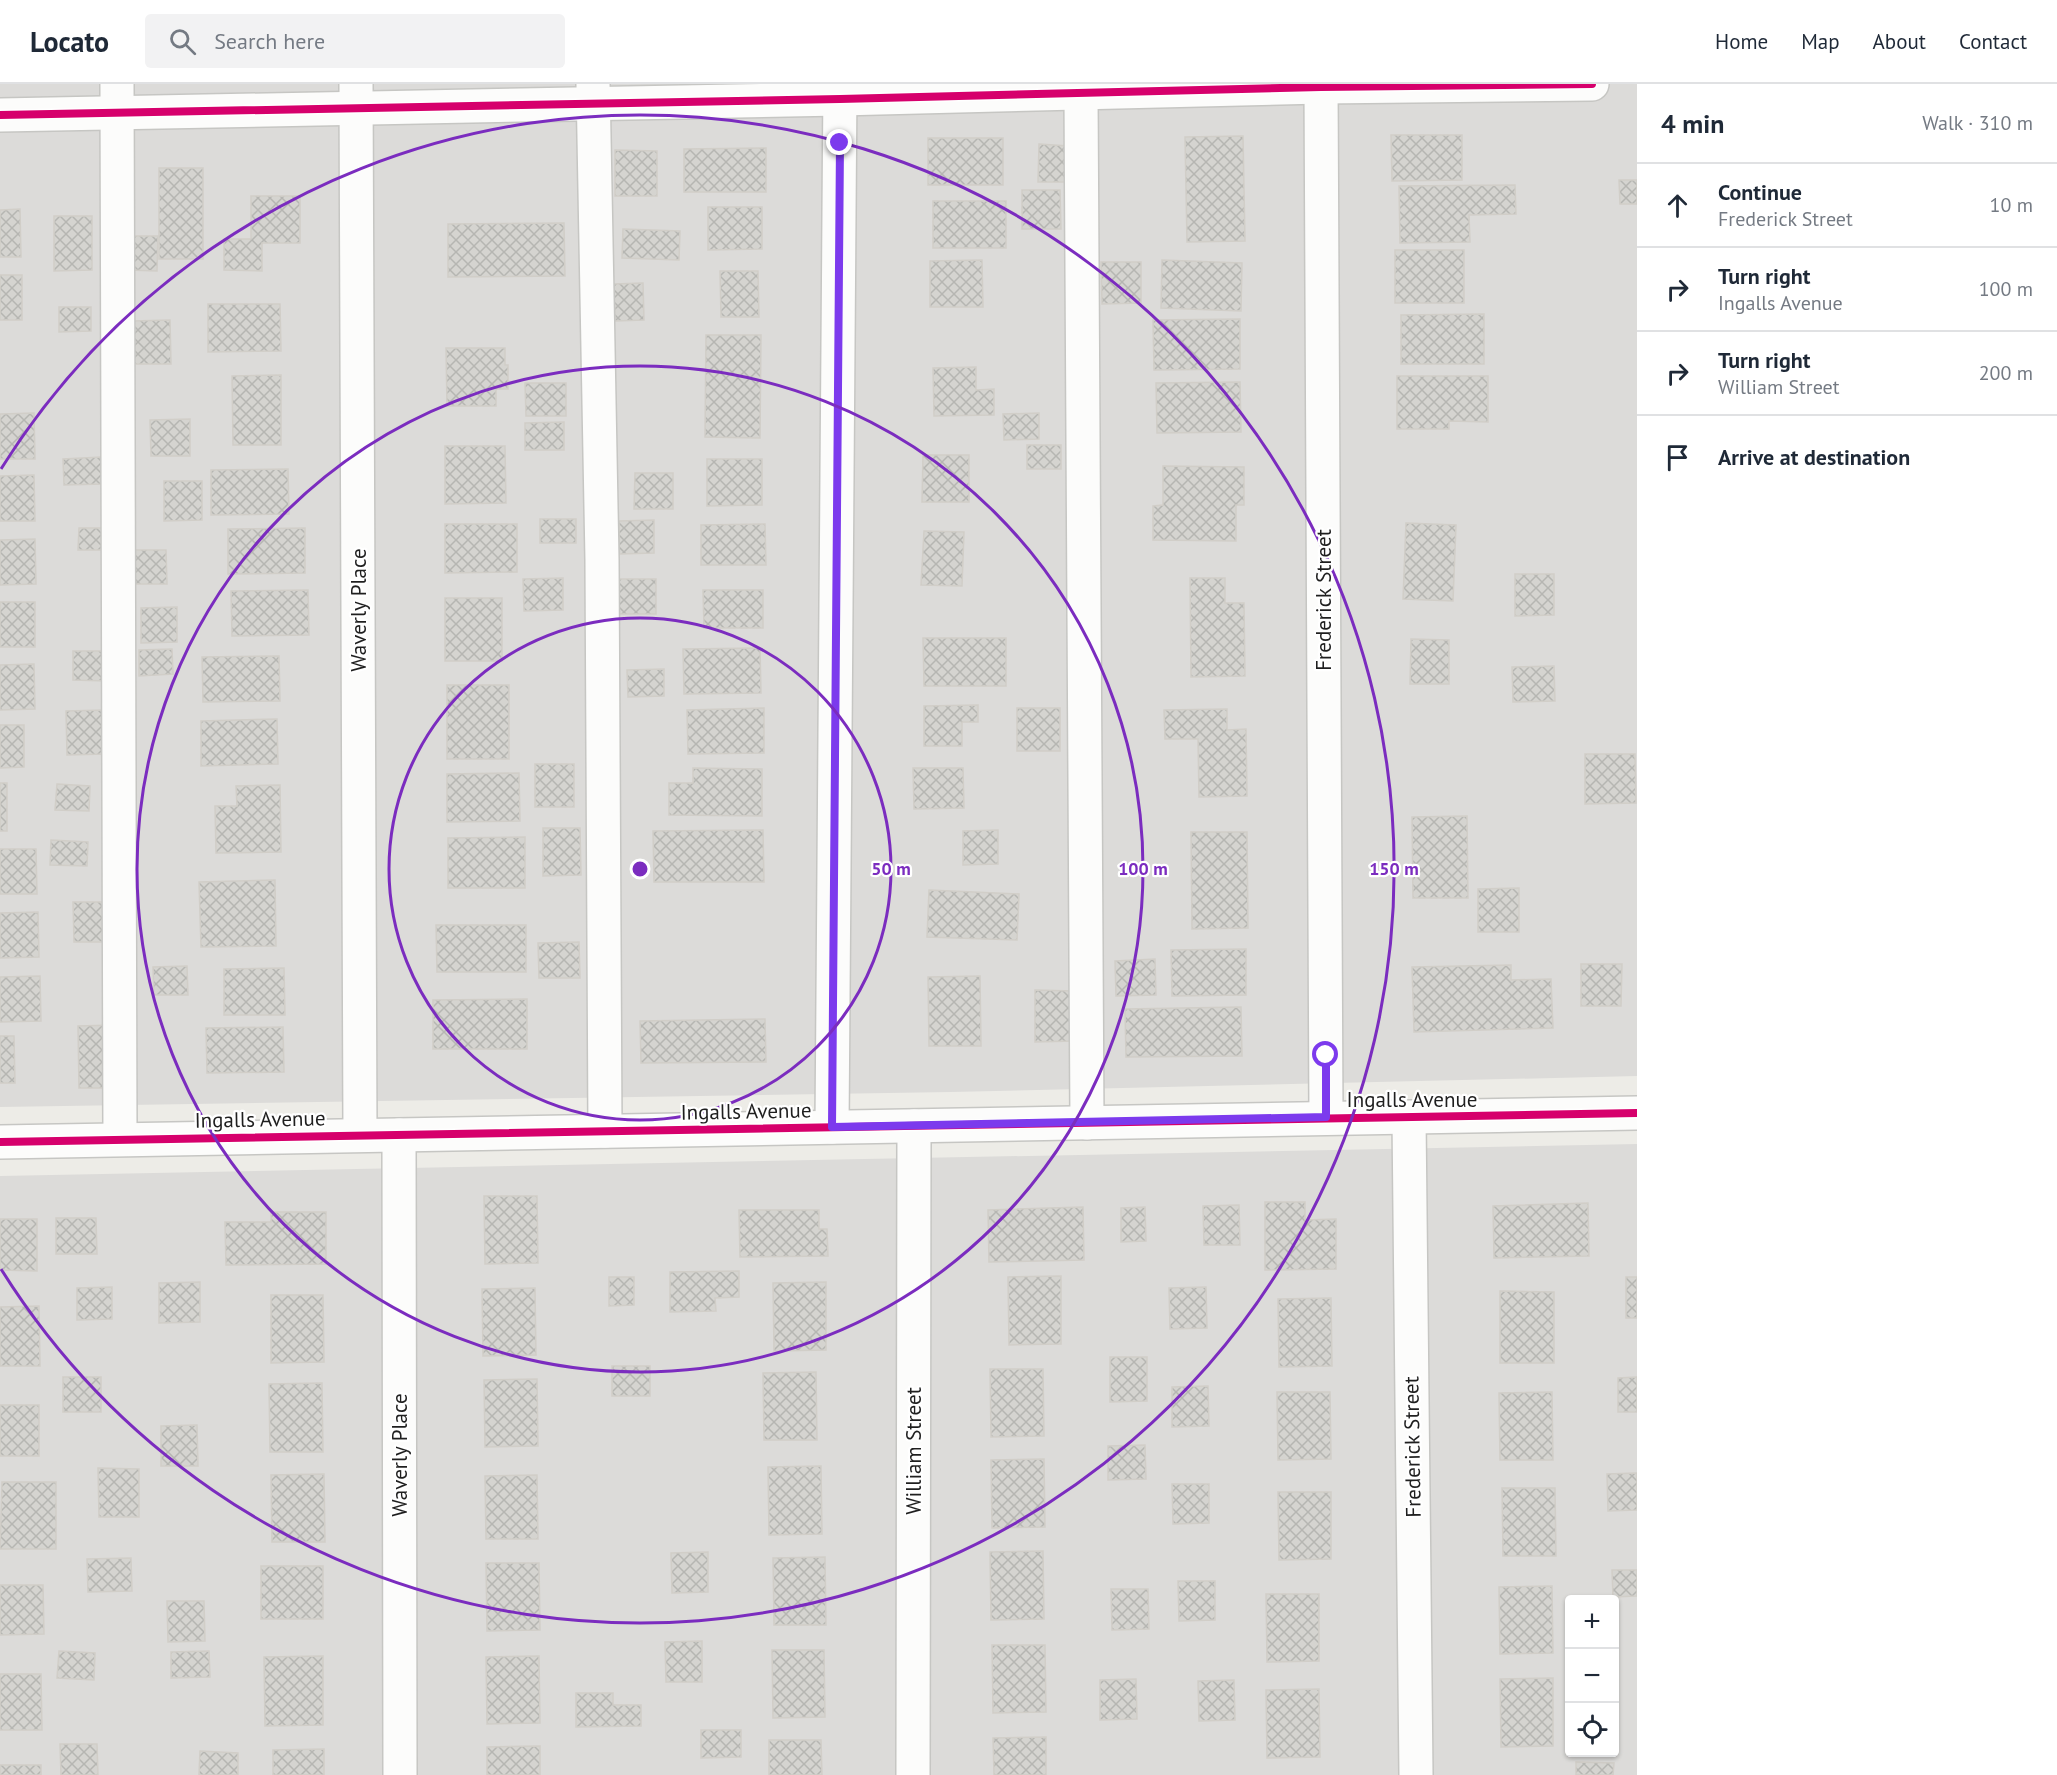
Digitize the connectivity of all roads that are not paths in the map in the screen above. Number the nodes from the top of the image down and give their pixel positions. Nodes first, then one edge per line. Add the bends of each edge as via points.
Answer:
1 (1554, 84) edge
2 (1592, 84) edge
3 (1321, 86) edge
4 (840, 92) edge
5 (593, 94) edge
6 (1081, 94) junction
7 (356, 96) edge
8 (117, 98) edge
9 (0, 115) edge
10 (1637, 1113) edge
11 (1326, 1117) junction
12 (1409, 1118) junction
13 (1087, 1123) junction
14 (914, 1126) junction
15 (832, 1127) junction
16 (605, 1131) junction
17 (360, 1135) junction
18 (399, 1135) junction
19 (120, 1139) junction
20 (0, 1142) edge
21 (400, 1775) edge
22 (913, 1775) edge
23 (1416, 1775) edge

1 - 2 street
1 - 3 street
3 - 6 street
3 - 11 street, Frederick Street
4 - 5 street
4 - 6 street
4 - 15 street
5 - 7 street
5 - 16 street via 602,560
6 - 13 street
7 - 8 street
7 - 17 street, Waverly Place
8 - 9 street
8 - 19 street
10 - 12 street, Ingalls Avenue
11 - 12 street, Ingalls Avenue
11 - 13 street, Ingalls Avenue
12 - 23 street, Frederick Street
13 - 14 street, Ingalls Avenue
14 - 15 street, Ingalls Avenue
14 - 22 street, William Street
15 - 16 street, Ingalls Avenue
16 - 18 street, Ingalls Avenue
17 - 18 street, Ingalls Avenue
17 - 19 street, Ingalls Avenue
18 - 21 street, Waverly Place
19 - 20 street, Ingalls Avenue

